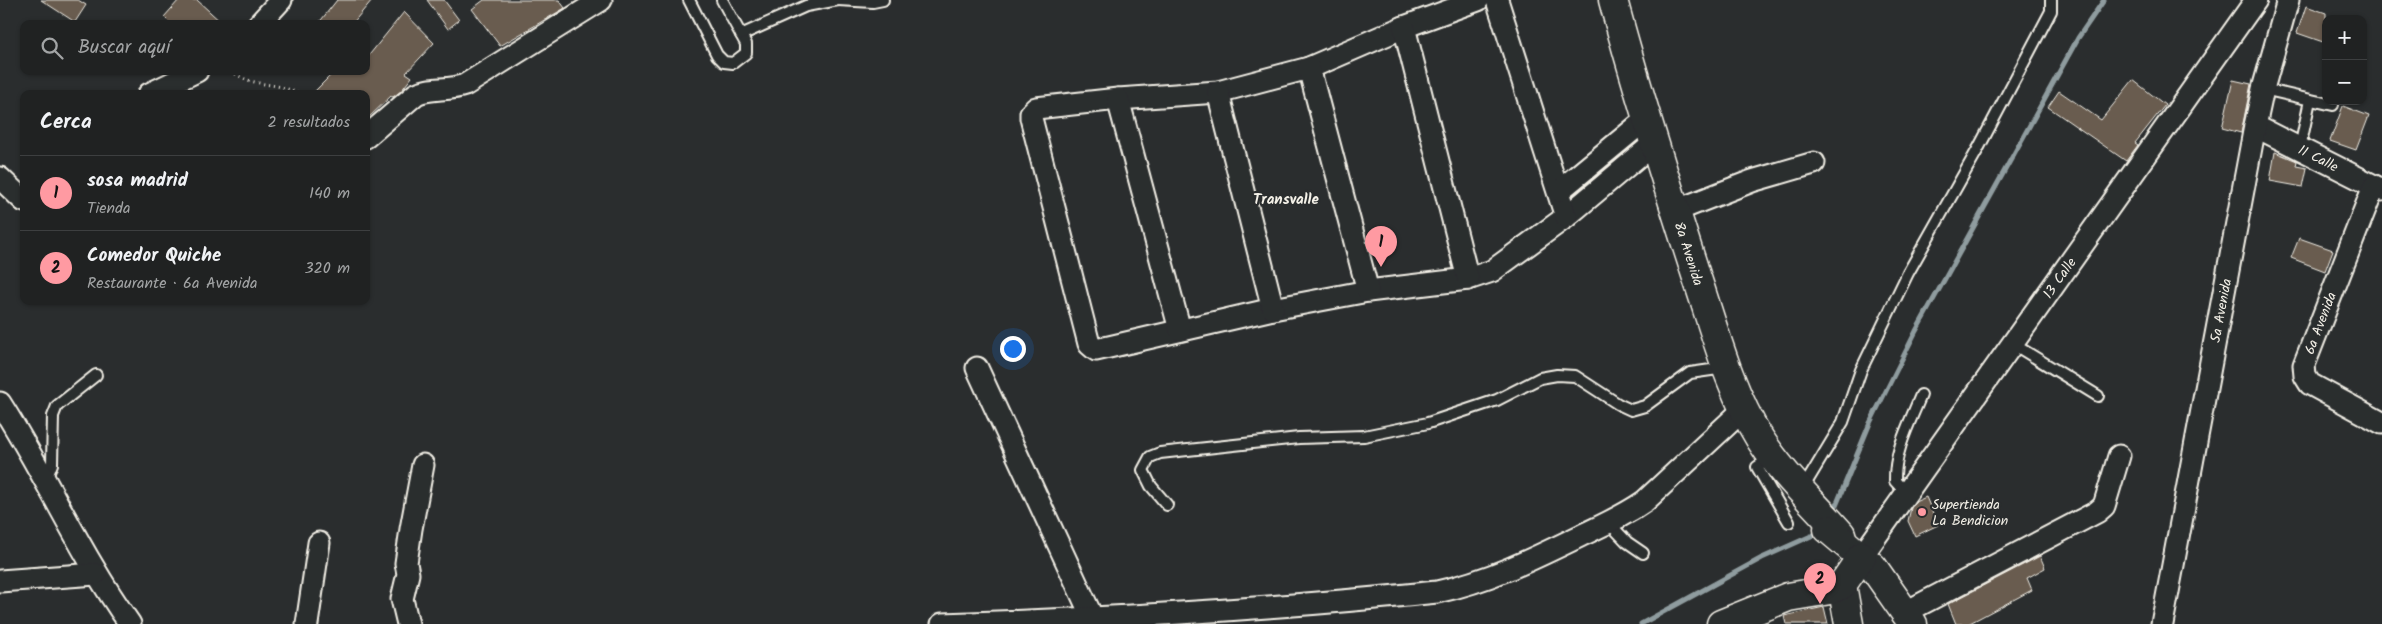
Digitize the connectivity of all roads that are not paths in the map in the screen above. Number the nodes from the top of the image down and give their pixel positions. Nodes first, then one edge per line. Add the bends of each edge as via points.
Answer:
1 (281, 0) edge
2 (600, 0) edge
3 (689, 0) edge
4 (722, 0) edge
5 (838, 0) edge
6 (882, 0) edge
7 (1478, 0) edge
8 (1496, 0) edge
9 (1613, 0) edge
10 (2051, 0) edge
11 (2256, 0) edge
12 (2288, 0) edge
13 (263, 20) edge
14 (1404, 27) junction
15 (741, 35) junction
16 (1309, 68) junction
17 (189, 75) edge
18 (2263, 89) junction
19 (157, 90) edge
20 (1218, 92) junction
21 (1118, 99) junction
22 (2310, 100) junction
23 (2322, 103) edge
24 (2255, 126) junction
25 (1649, 132) junction
26 (370, 134) edge
27 (2300, 148) junction
28 (1814, 163) dead end
29 (2378, 188) edge
30 (1559, 191) junction
31 (1675, 211) junction
32 (1566, 217) junction
33 (1468, 280) junction
34 (1368, 291) junction
35 (1274, 310) junction
36 (1180, 330) junction
37 (2013, 344) junction
38 (977, 368) dead end
39 (1727, 368) junction
40 (96, 375) dead end
41 (1921, 395) dead end
42 (2098, 396) dead end
43 (0, 404) edge
44 (1744, 409) junction
45 (2382, 423) edge
46 (2120, 456) dead end
47 (423, 465) dead end
48 (46, 481) junction
49 (1906, 492) junction
50 (1801, 504) junction
51 (1167, 505) dead end
52 (1609, 523) junction
53 (1846, 542) junction
54 (320, 543) dead end
55 (1643, 553) dead end
56 (96, 574) junction
57 (0, 581) edge
58 (1836, 588) junction
59 (1909, 618) edge
60 (1094, 619) junction
61 (130, 624) edge
62 (307, 624) edge
63 (408, 624) edge
64 (942, 624) edge
65 (1721, 624) edge
66 (1837, 624) edge
67 (1849, 624) edge
68 (2162, 624) edge

1 - 13 street
2 - 26 street via 465,85 420,91
3 - 15 lane via 717,55 724,62 733,63 746,53
4 - 15 lane
5 - 6 lane
5 - 15 lane via 806,6
7 - 14 street
8 - 30 street
9 - 25 street, 8a Avenida
10 - 50 lane via 2047,20 1908,273 1861,370 1843,422
11 - 37 street, 13 Calle
12 - 18 street, 5a Avenida
14 - 16 street
14 - 33 street
16 - 20 street
16 - 34 street
17 - 19 street
18 - 22 lane
18 - 24 street, 5a Avenida
20 - 21 street
20 - 35 street
21 - 36 street
21 - 36 street via 1036,108 1031,113 1089,344 1096,350
22 - 23 lane
22 - 27 lane
24 - 27 street, 11 Calle
24 - 68 street, 5a Avenida
25 - 30 street
25 - 31 street, 8a Avenida
25 - 32 street
27 - 29 street, 11 Calle
28 - 31 street via 1752,181
29 - 45 street, 6a Avenida via 2304,370 2310,384
30 - 32 street
31 - 39 street, 8a Avenida
32 - 33 street via 1492,272
33 - 34 street
34 - 35 street
35 - 36 street
37 - 42 lane
37 - 49 street, 13 Calle
38 - 60 street
39 - 44 street, 8a Avenida
39 - 51 lane via 1690,372 1645,406 1632,410 1575,376 1557,374 1540,378 1497,400 1428,423 1364,436 1299,438 1160,453 1150,457 1142,470
40 - 48 lane via 57,406 53,416 52,464
41 - 49 lane via 1894,469 1895,481
43 - 48 street
44 - 50 street, 8a Avenida
44 - 52 street via 1645,501
46 - 59 street via 2104,506 2097,512
47 - 63 street via 402,599
48 - 56 street
49 - 53 street, 13 Calle
50 - 53 street, 8a Avenida
52 - 55 lane
52 - 60 street via 1491,578 1437,592
53 - 58 street
53 - 59 street, 8a Avenida via 1873,567
54 - 62 street
56 - 57 street
56 - 61 street
58 - 65 street via 1788,596
58 - 66 street
58 - 67 street
60 - 64 street

